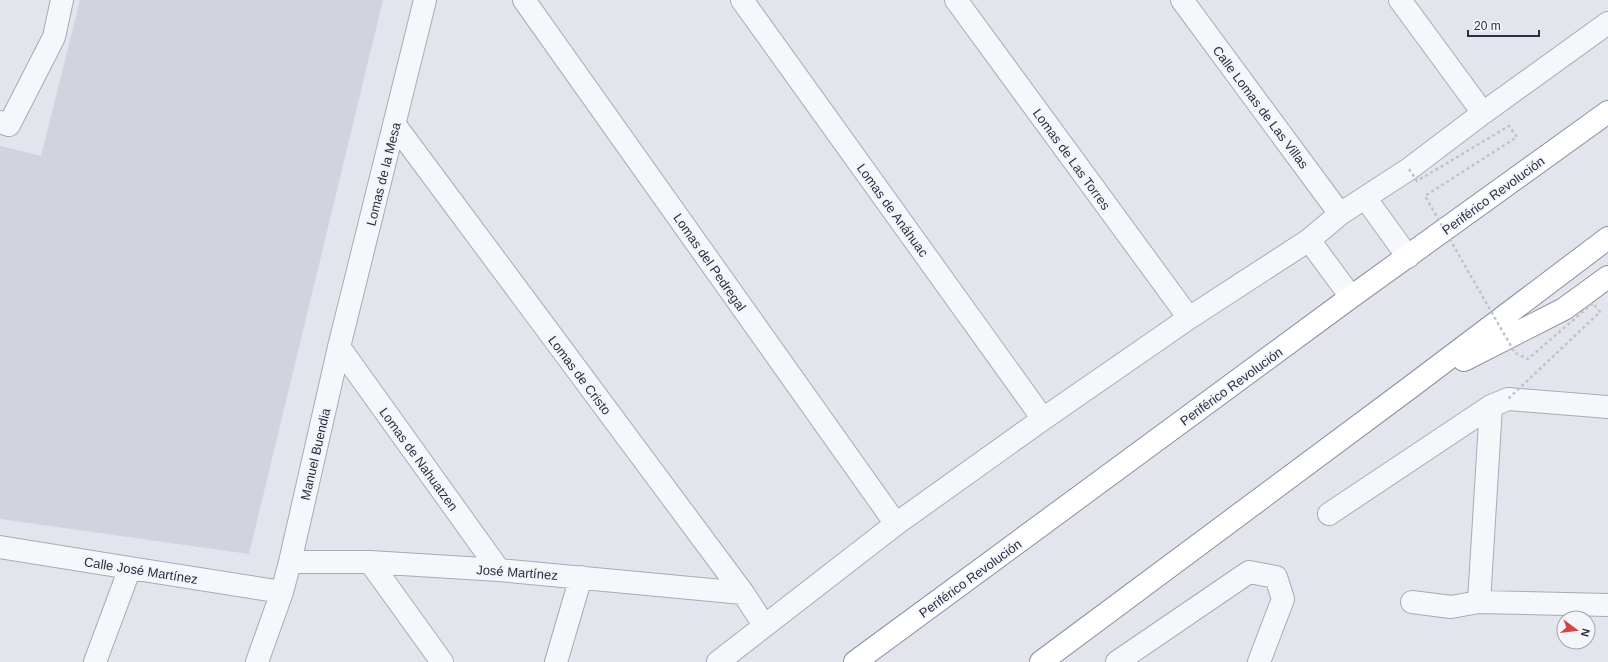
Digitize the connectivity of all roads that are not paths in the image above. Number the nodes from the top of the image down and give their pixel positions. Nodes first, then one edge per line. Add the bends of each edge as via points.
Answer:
1 (62, 0) edge
2 (425, 0) edge
3 (524, 0) edge
4 (742, 0) edge
5 (956, 0) edge
6 (1182, 0) edge
7 (1400, 0) edge
8 (1608, 23) edge
9 (1608, 112) edge
10 (1483, 113) junction
11 (5, 124) edge
12 (395, 125) junction
13 (1366, 198) junction
14 (1340, 214) junction
15 (1608, 238) edge
16 (1309, 240) junction
17 (1408, 257) junction
18 (1608, 278) edge
19 (1351, 297) junction
20 (1189, 318) junction
21 (339, 347) junction
22 (1408, 390) junction
23 (1499, 402) junction
24 (1608, 407) edge
25 (1043, 419) junction
26 (1329, 514) dead end
27 (896, 524) junction
28 (0, 546) edge
29 (290, 562) junction
30 (370, 562) junction
31 (130, 568) junction
32 (499, 570) junction
33 (581, 577) junction
34 (282, 592) junction
35 (743, 593) junction
36 (1412, 602) dead end
37 (1479, 602) junction
38 (933, 604) junction
39 (1608, 605) edge
40 (764, 625) junction
41 (265, 656) edge
42 (95, 662) edge
43 (442, 662) edge
44 (556, 662) edge
45 (718, 662) edge
46 (855, 662) edge
47 (879, 662) edge
48 (1041, 662) edge
49 (1117, 662) edge
50 (1259, 662) edge

1 - 11 street via 54,36
2 - 12 street, Lomas de la Mesa
3 - 27 street, Lomas del Pedregal
4 - 25 street, Lomas de Anáhuac
5 - 20 street, Lomas de Las Torres
6 - 14 street, Calle Lomas de Las Villas
7 - 10 street
8 - 10 street
9 - 17 highway, Periférico Revolución
10 - 13 street
12 - 21 street, Lomas de la Mesa
12 - 35 street, Lomas de Cristo
13 - 14 street
13 - 17 street
14 - 16 street
15 - 22 highway
16 - 19 street
16 - 20 street
17 - 19 highway, Periférico Revolución
18 - 22 highway via 1564,309
19 - 38 highway, Periférico Revolución
20 - 25 street
21 - 29 street, Manuel Buendia
21 - 32 street, Lomas de Nahuatzen
22 - 48 highway
23 - 24 street
23 - 26 street
23 - 37 street
25 - 27 street
27 - 40 street
28 - 31 street, Calle José Martínez
29 - 30 street, José Martínez
29 - 34 street, Manuel Buendia
30 - 32 street, José Martínez
30 - 43 street
31 - 34 street, Calle José Martínez
31 - 42 street
32 - 33 street, José Martínez
33 - 35 street, José Martínez
33 - 44 street
34 - 41 street, Manuel Buendia
35 - 40 street, Lomas de Cristo
36 - 37 street via 1451,607
37 - 39 street
38 - 46 highway, Periférico Revolución
38 - 47 highway
40 - 45 street
49 - 50 street via 1248,572 1276,577 1283,599

